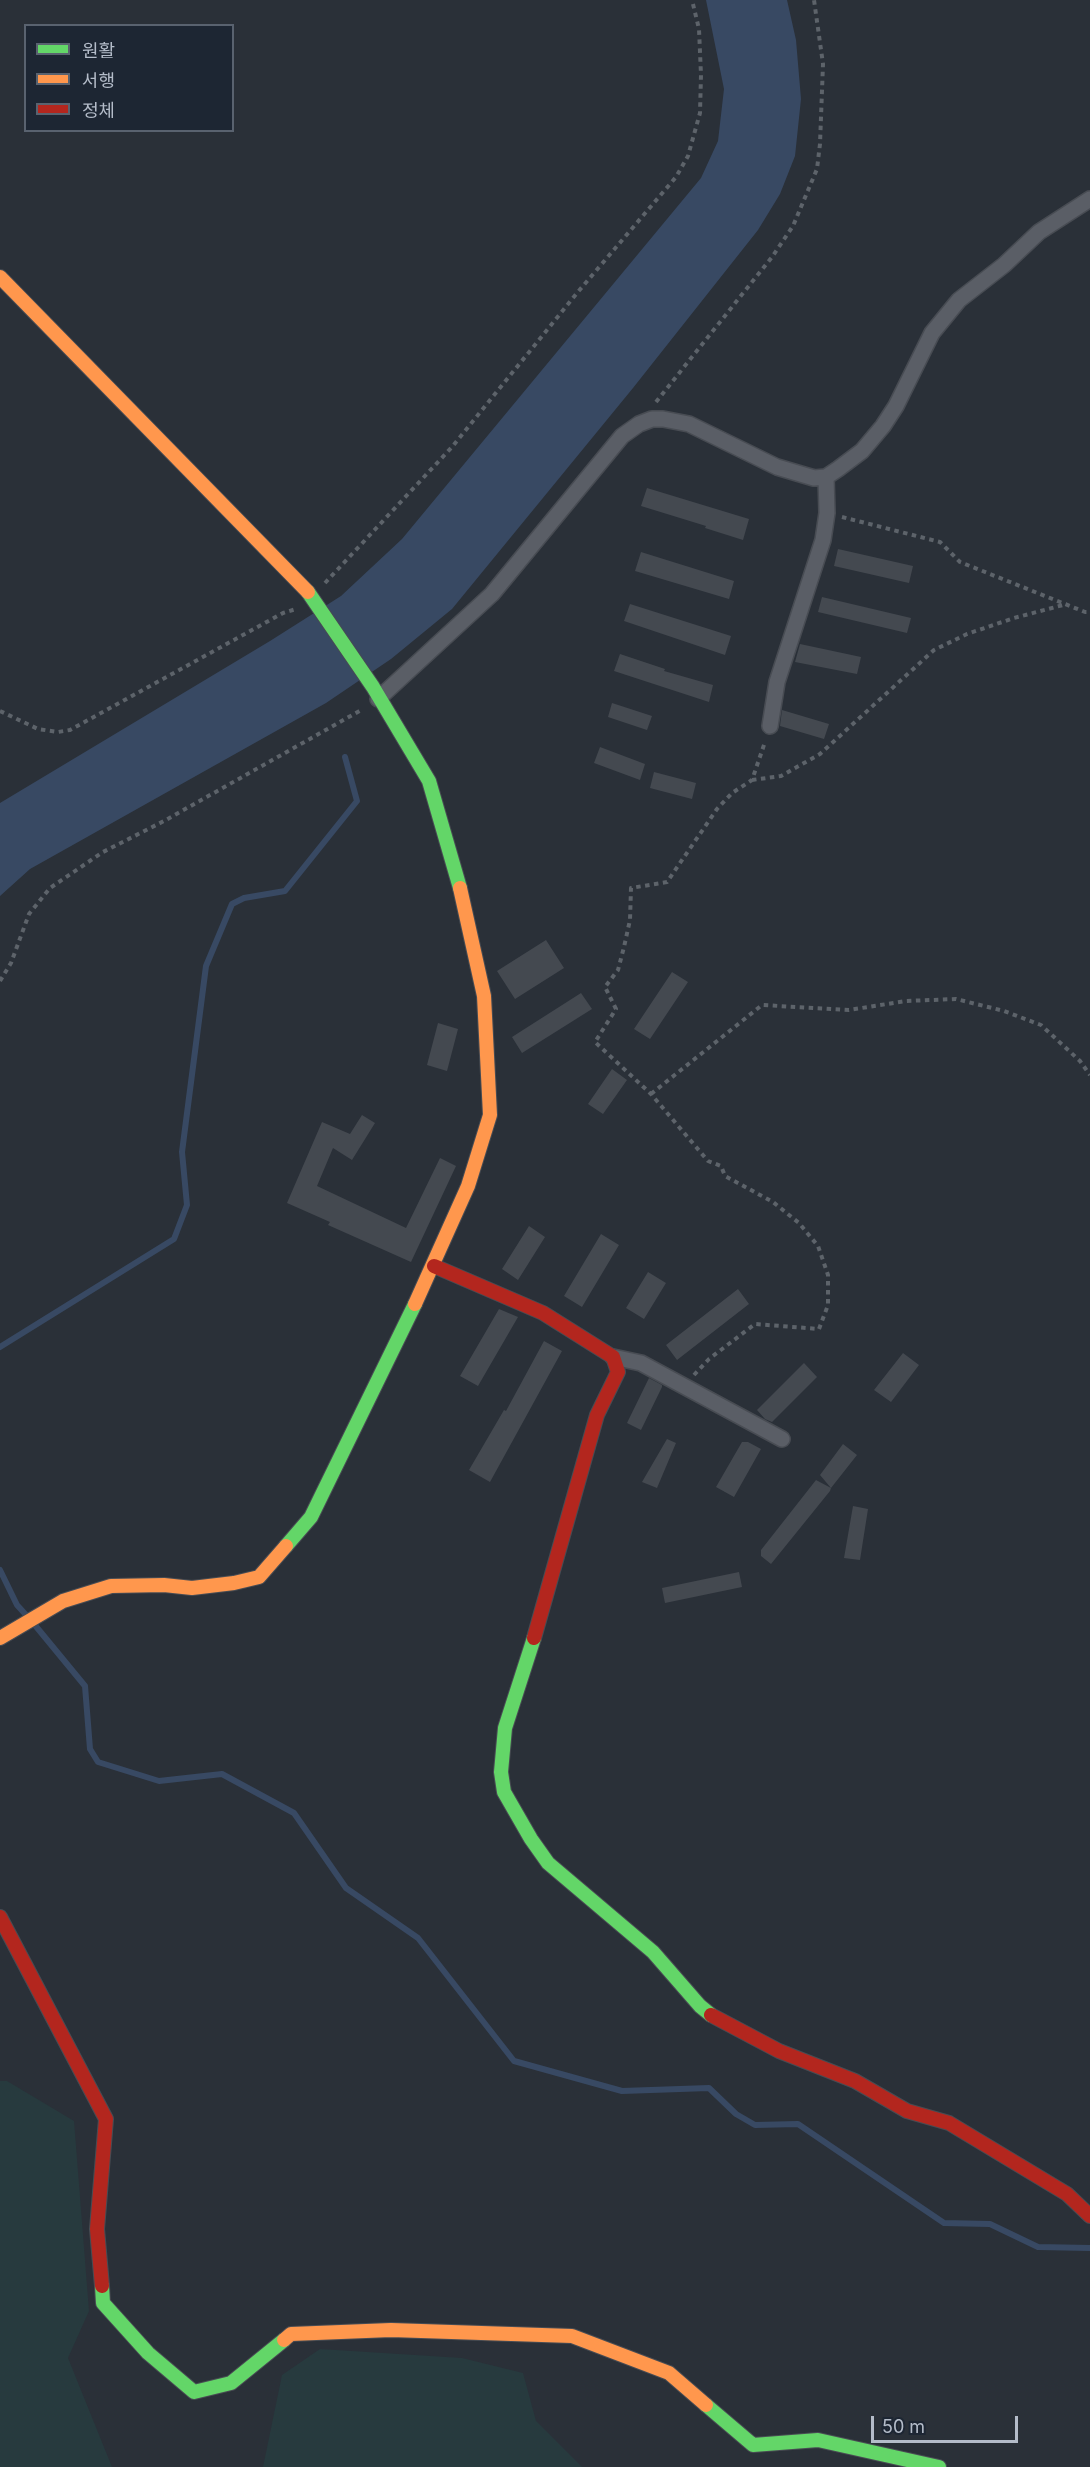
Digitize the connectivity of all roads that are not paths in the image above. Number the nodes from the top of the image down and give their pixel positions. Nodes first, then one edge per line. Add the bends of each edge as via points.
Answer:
1 (1090, 199) edge
2 (0, 277) edge
3 (826, 477) junction
4 (375, 693) junction
5 (770, 726) road end
6 (434, 1266) junction
7 (613, 1357) junction
8 (782, 1439) dead end
9 (0, 1638) edge
10 (0, 1917) edge
11 (1090, 2216) edge
12 (939, 2467) edge

1 - 3 street via 1039,232 958,300 932,333 883,426 862,450
2 - 4 street via 226,510 272,552 317,602
3 - 4 street via 814,478 777,467 678,420 652,419 639,424 622,436 492,594
3 - 5 street via 823,540 777,682
4 - 6 street via 429,781 460,889 484,996 490,1115 468,1186
6 - 7 street via 543,1313
6 - 9 street via 311,1517 260,1576 192,1588 111,1586 63,1601
7 - 8 street via 641,1363
7 - 11 street via 618,1372 597,1415 544,1608 505,1728 501,1772 508,1801 548,1863 653,1953 716,2019 779,2051 855,2081 908,2111 949,2123 1066,2193
10 - 12 street via 106,2119 97,2229 103,2303 148,2353 194,2392 231,2383 291,2334 391,2330 572,2336 669,2373 753,2445 818,2440

